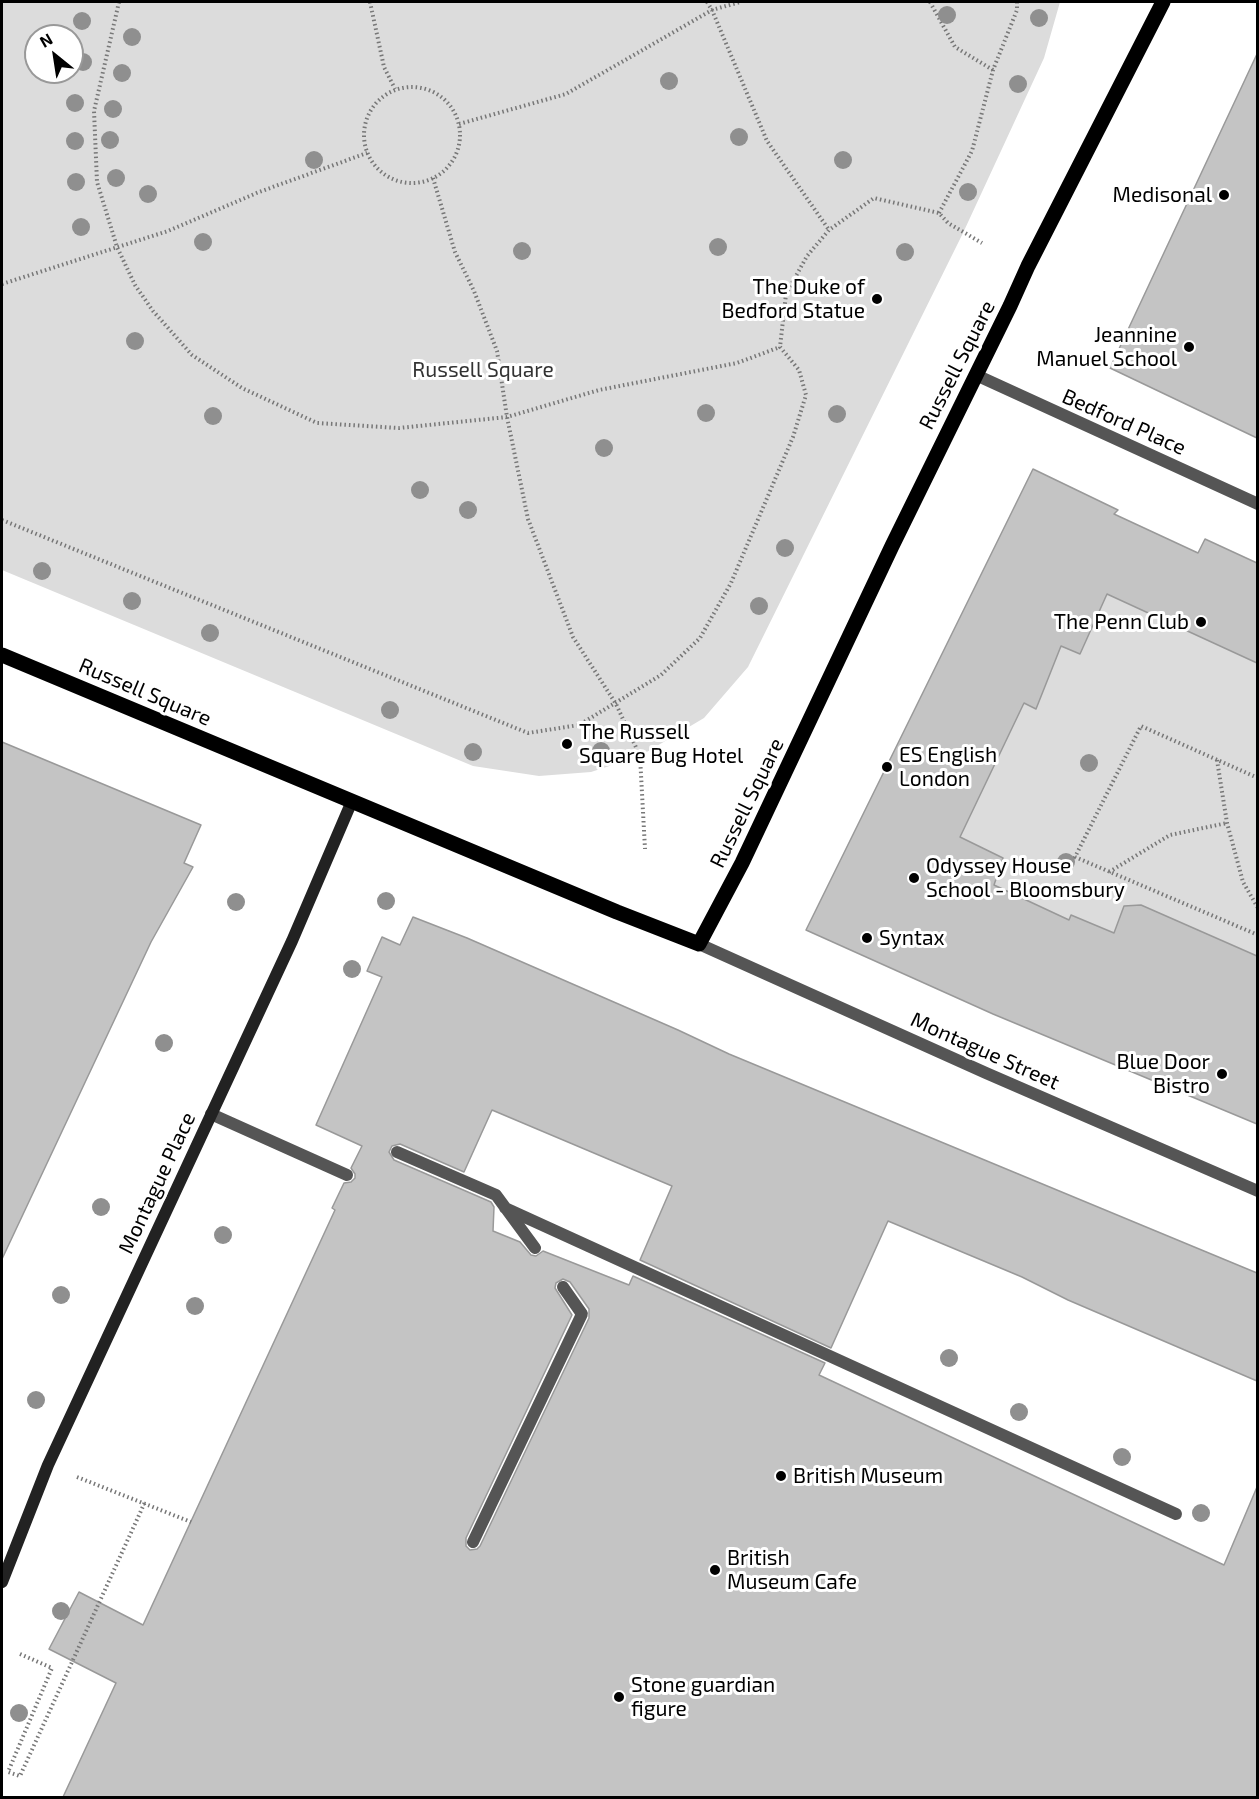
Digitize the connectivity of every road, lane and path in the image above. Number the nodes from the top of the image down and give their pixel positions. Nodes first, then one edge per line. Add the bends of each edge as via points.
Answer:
1 (119, 2) edge
2 (370, 2) edge
3 (707, 2) edge
4 (740, 2) edge
5 (930, 2) edge
6 (1017, 2) edge
7 (1163, 2) edge
8 (712, 10) junction
9 (993, 70) junction
10 (395, 89) junction
11 (459, 124) junction
12 (367, 153) junction
13 (433, 178) junction
14 (939, 213) junction
15 (829, 230) junction
16 (982, 243) dead end
17 (117, 248) junction
18 (2, 284) edge
19 (780, 347) junction
20 (976, 375) junction
21 (507, 417) junction
22 (1257, 504) edge
23 (2, 520) edge
24 (2, 655) edge
25 (616, 704) junction
26 (1217, 760) junction
27 (1257, 778) edge
28 (352, 801) junction
29 (1227, 823) junction
30 (645, 849) dead end
31 (1108, 872) junction
32 (1257, 908) edge
33 (1257, 935) edge
34 (699, 944) junction
35 (211, 1114) junction
36 (397, 1152) dead end
37 (347, 1175) dead end
38 (1257, 1191) edge
39 (505, 1208) junction
40 (535, 1248) dead end
41 (563, 1287) dead end
42 (93, 1483) dead end
43 (145, 1502) junction
44 (1176, 1514) dead end
45 (191, 1522) dead end
46 (473, 1542) dead end
47 (2, 1582) edge
48 (20, 1654) dead end

1 - 17 path via 94,111 97,182
2 - 10 path via 384,67
3 - 8 path
4 - 8 path
5 - 9 path via 956,47
6 - 9 path
7 - 20 main road, Russell Square
8 - 11 path via 566,94
8 - 15 path via 767,141
9 - 14 path via 972,151
10 - 11 path via 428,89 442,97
10 - 12 path via 371,109 363,138
11 - 13 path via 460,140 455,155
12 - 13 path via 375,166 402,182 418,183
12 - 17 path
13 - 21 path via 455,252 497,351
14 - 15 path via 874,198
14 - 16 path via 948,223
15 - 19 path via 807,256 786,294
17 - 18 path
17 - 21 path via 153,311 192,355 242,388 317,423 399,428
19 - 21 path via 737,363 599,390
19 - 25 path via 798,370 806,395 793,438 731,583 700,638 661,675
20 - 22 street, Bedford Place
20 - 34 main road, Russell Square via 742,863
21 - 25 path via 532,530 573,637
23 - 25 path via 528,732 579,725
24 - 28 main road, Russell Square
25 - 30 path via 640,756
26 - 27 path
26 - 29 path
26 - 31 path via 1141,726 1075,857
28 - 34 main road, Russell Square
28 - 35 main road, Montague Place
29 - 31 path via 1170,835
29 - 32 path via 1243,882
31 - 33 path
34 - 38 street, Montague Street
35 - 37 street
35 - 47 main road, Montague Place via 48,1465
36 - 39 street via 496,1195
39 - 40 street
39 - 44 street
41 - 46 street via 582,1314
42 - 43 path
43 - 45 path
43 - 48 path via 20,1776 8,1772 52,1668

